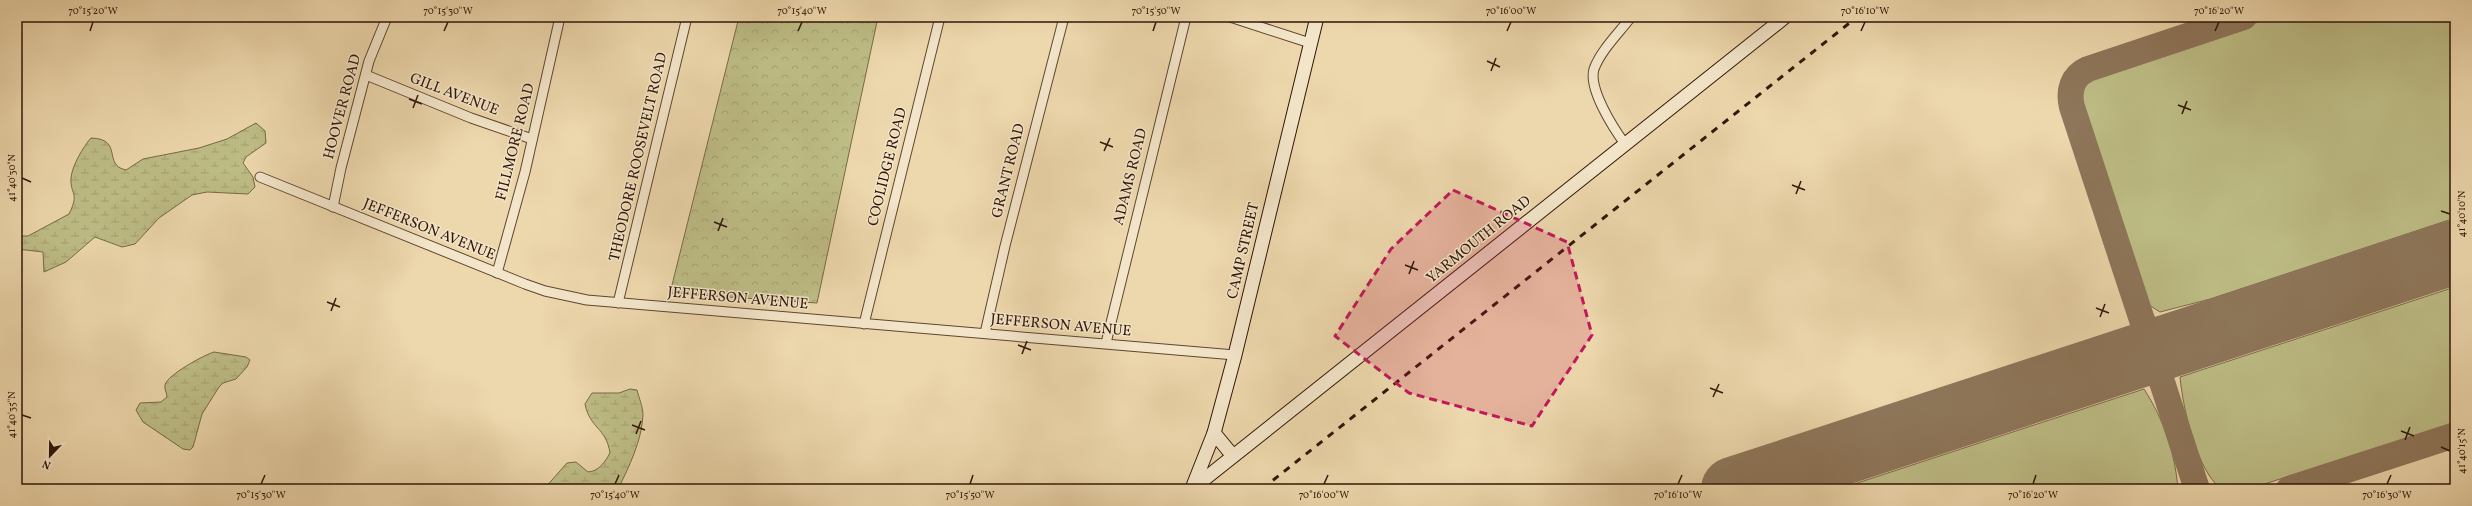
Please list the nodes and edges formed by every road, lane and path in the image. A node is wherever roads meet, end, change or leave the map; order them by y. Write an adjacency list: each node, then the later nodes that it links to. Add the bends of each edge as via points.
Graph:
1 (387, 17): 12 (street, HOOVER ROAD, via 373,49)
2 (560, 17): 13 (street, FILLMORE ROAD)
3 (687, 17): 18 (street, THEODORE ROOSEVELT ROAD)
4 (940, 17): 19 (street, COOLIDGE ROAD)
5 (1064, 17): 20 (street, GRANT ROAD)
6 (1186, 17): 21 (street, ADAMS ROAD)
7 (1230, 17): 11 (street)
8 (1317, 17): 11 (main road, CAMP STREET)
9 (1631, 17): 14 (street, via 1598,60 1593,80 1596,92)
10 (1785, 17): 14 (main road, YARMOUTH ROAD)
11 (1310, 43): 22 (main road, CAMP STREET)
12 (366, 75): 13 (street, GILL AVENUE, via 471,118); 16 (street, HOOVER ROAD)
13 (532, 139): 17 (street, FILLMORE ROAD)
14 (1625, 144): 24 (main road, YARMOUTH ROAD)
15 (260, 177): 16 (street, JEFFERSON AVENUE)
16 (333, 207): 17 (street, JEFFERSON AVENUE)
17 (497, 273): 18 (street, JEFFERSON AVENUE, via 545,291 586,300)
18 (618, 303): 19 (street, JEFFERSON AVENUE)
19 (864, 324): 20 (street, JEFFERSON AVENUE)
20 (985, 333): 21 (street, JEFFERSON AVENUE)
21 (1106, 343): 22 (street, JEFFERSON AVENUE)
22 (1235, 355): 23 (main road, CAMP STREET)
23 (1214, 433): 24 (main road); 25 (main road, CAMP STREET)
24 (1233, 456): 25 (main road, YARMOUTH ROAD)
25 (1192, 489)

